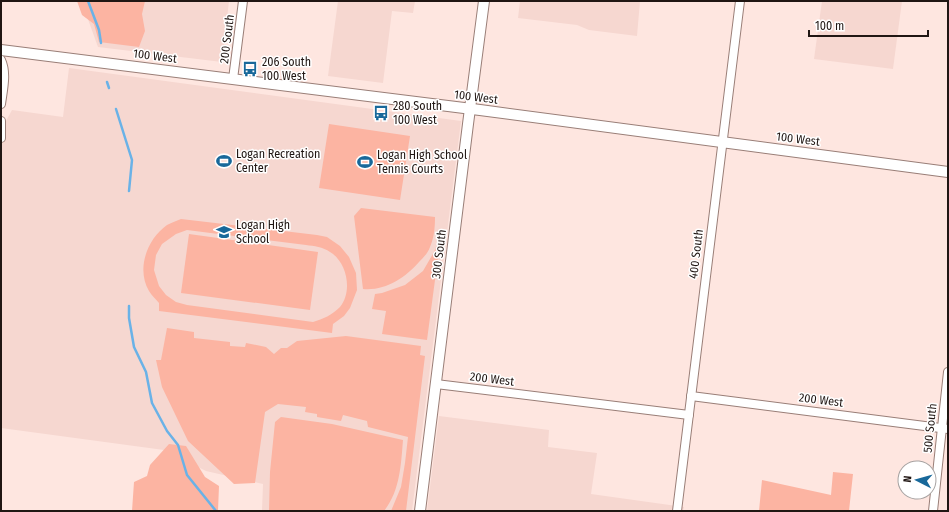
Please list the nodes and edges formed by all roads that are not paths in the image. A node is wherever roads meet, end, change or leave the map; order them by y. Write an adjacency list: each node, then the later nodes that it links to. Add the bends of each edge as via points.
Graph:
1 (243, 1): 6 (street, 200 South)
2 (484, 1): 8 (street, 300 South)
3 (740, 1): 11 (street, 400 South)
4 (1, 50): 6 (street, 100 West)
5 (1, 60): 7 (street, via 4,75)
6 (233, 79): 8 (street, 100 West)
7 (1, 104)
8 (470, 109): 11 (street, 100 West); 14 (street, 300 South)
9 (1, 121): 10 (street)
10 (1, 138)
11 (722, 142): 12 (street, 100 West); 15 (street, 400 South)
12 (948, 172)
13 (948, 372): 17 (street, 500 South)
14 (436, 384): 16 (street, 200 West); 18 (street, 300 South)
15 (691, 396): 16 (street, 400 South); 17 (street, 200 West)
16 (688, 415): 19 (street, 400 South)
17 (945, 428): 20 (street, 500 South)
18 (420, 511)
19 (677, 511)
20 (933, 511)

